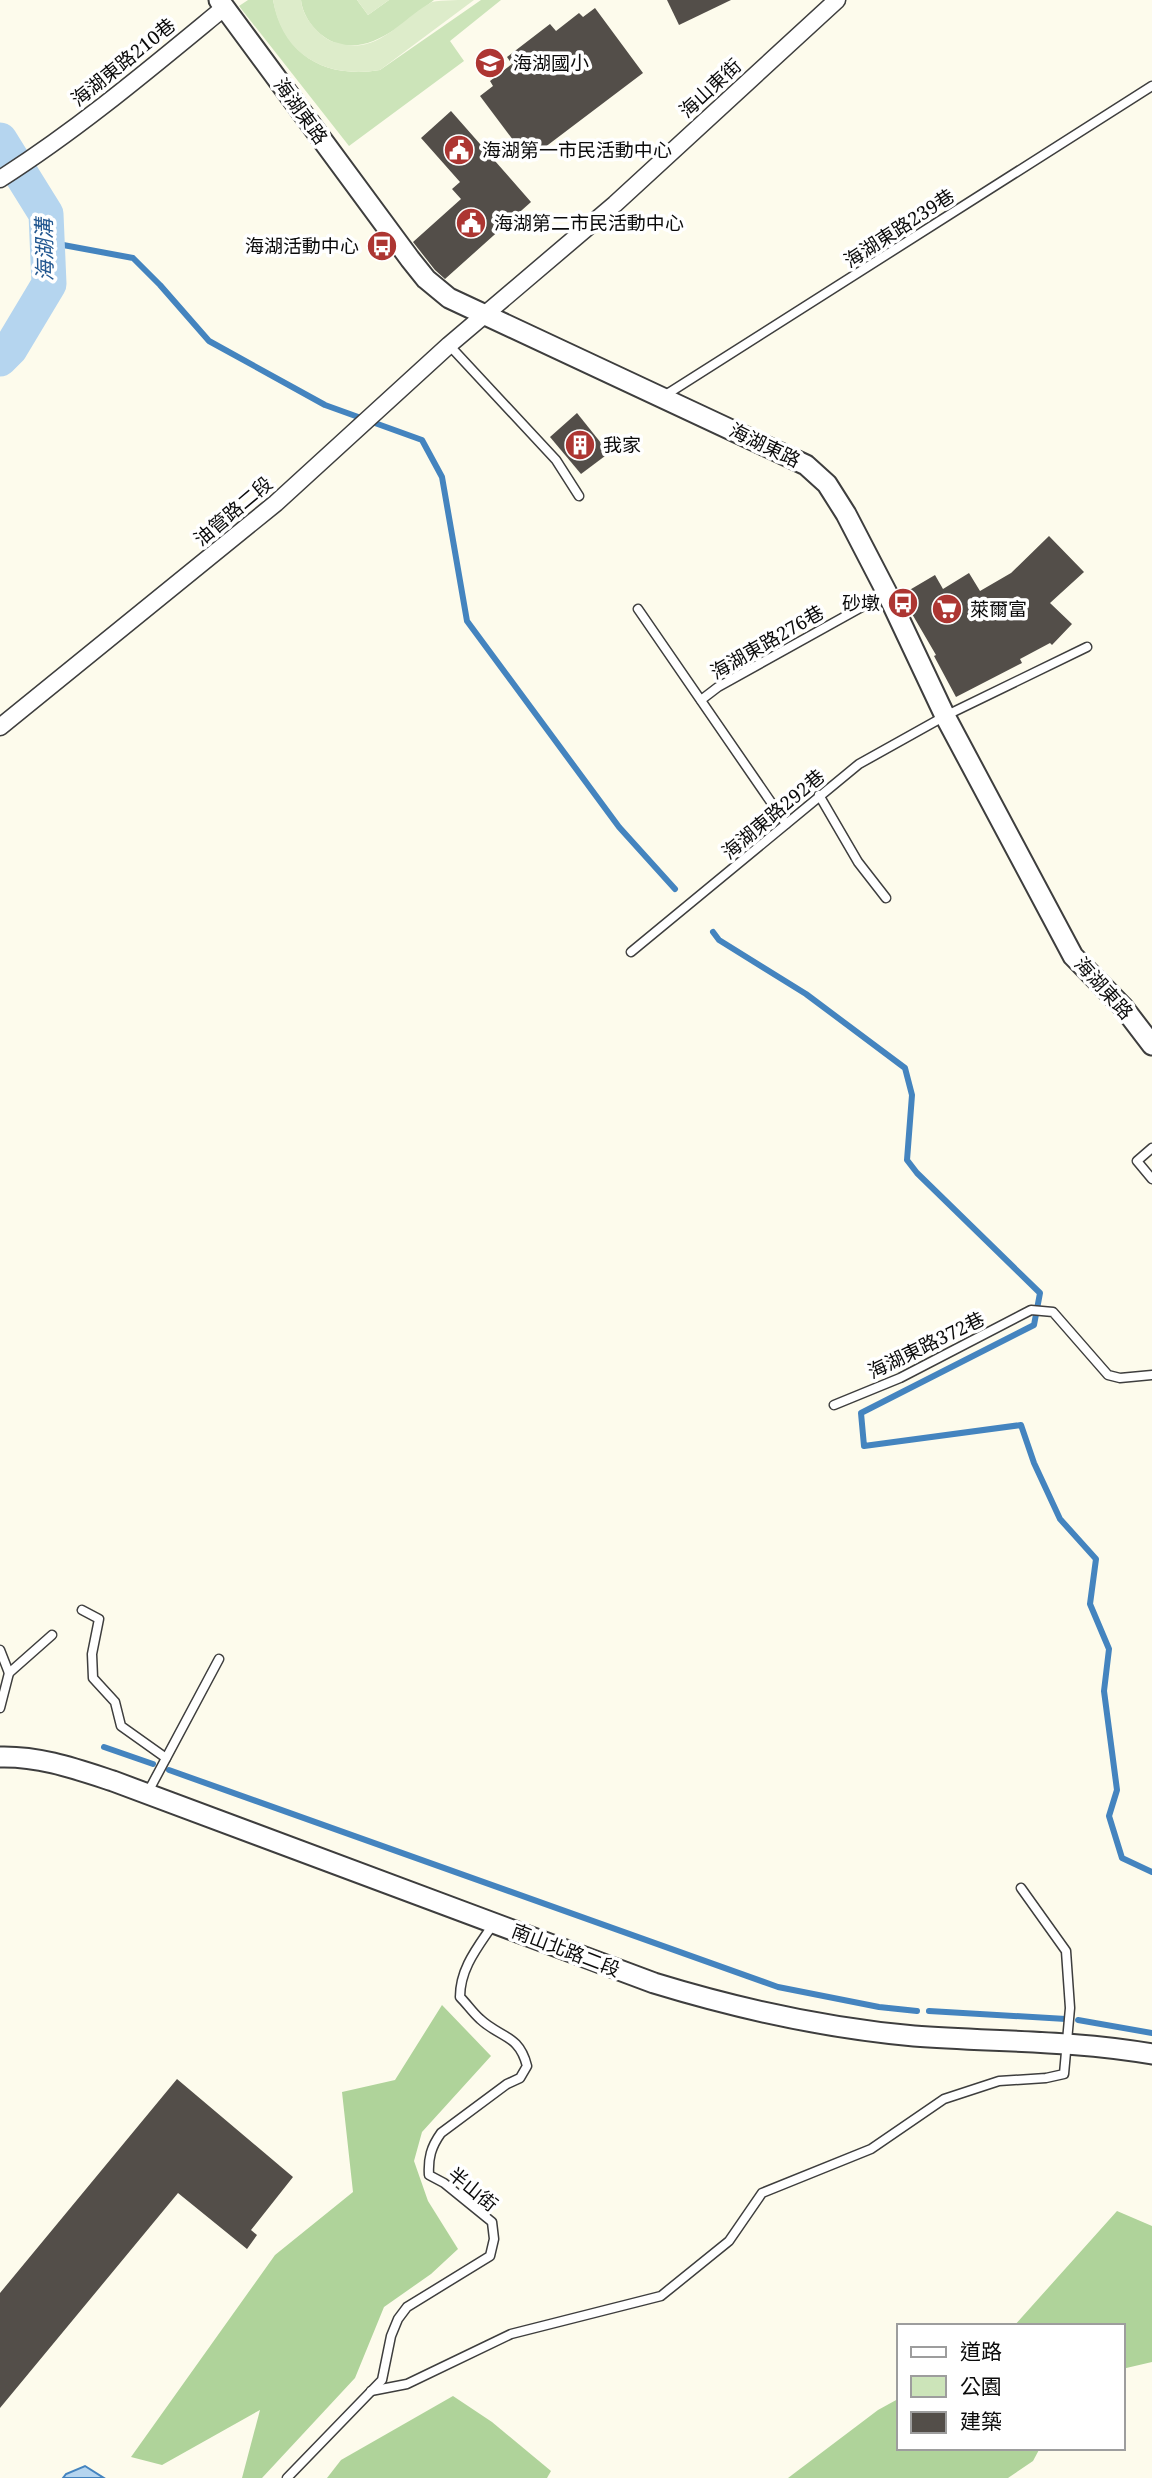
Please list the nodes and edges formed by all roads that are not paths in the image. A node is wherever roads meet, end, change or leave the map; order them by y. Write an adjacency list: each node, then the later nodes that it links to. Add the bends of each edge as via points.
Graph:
1 (837, 0): 5 (street, 海山東街, via 615,204)
2 (222, 3): 4 (street, 海湖東路210巷, via 47,149); 5 (street, 海湖東路, via 426,279 449,298)
3 (1152, 86): 7 (lane, 海湖東路239巷)
4 (0, 179)
5 (484, 316): 6 (street, 油管路二段); 7 (street, 海湖東路)
6 (449, 345): 8 (lane, via 556,460); 14 (street, 油管路二段, via 276,503)
7 (663, 397): 9 (street, 海湖東路, via 813,471 846,514)
8 (579, 496)
9 (887, 593): 12 (lane, 海湖東路276巷); 13 (street, 海湖東路)
10 (638, 609): 12 (lane, 海湖東路276巷)
11 (1087, 647): 13 (lane, 海湖東路292巷)
12 (701, 700): 16 (lane, 海湖東路276巷)
13 (945, 716): 15 (lane, 海湖東路292巷, via 859,764); 19 (street, 海湖東路, via 1073,957 1123,1007)
14 (0, 727)
15 (819, 794): 16 (lane, 海湖東路292巷); 17 (lane, via 858,862)
16 (786, 824): 18 (lane, 海湖東路292巷)
17 (886, 898)
18 (631, 952)
19 (1152, 1045)
20 (1152, 1148): 21 (lane, via 1137,1161)
21 (1152, 1180)
22 (1152, 1375): 23 (lane, 海湖東路372巷, via 1108,1375 1054,1312 1031,1310 900,1378)
23 (834, 1405)
24 (82, 1610): 31 (lane, via 99,1619 93,1678 115,1702 121,1726)
25 (52, 1635): 28 (lane)
26 (0, 1650): 28 (lane)
27 (219, 1659): 31 (lane)
28 (9, 1673): 29 (lane)
29 (0, 1708)
30 (0, 1757): 32 (street, 南山北路二段, via 24,1756 62,1765)
31 (166, 1758): 32 (lane)
32 (147, 1794): 34 (street, 南山北路二段)
33 (1021, 1888): 35 (lane, via 1066,1951)
34 (494, 1923): 35 (street, 南山北路二段, via 726,2005 915,2036); 37 (lane, 半山街, via 467,1964 460,1997 481,2021 517,2042 527,2066 520,2078 441,2133 428,2160 429,2175 492,2222 492,2247 489,2256 407,2307 391,2336 382,2379)
35 (1067, 2045): 36 (street, 南山北路二段); 37 (lane, via 1064,2074 999,2081 944,2099 871,2149 762,2193 729,2241 662,2296 511,2334 407,2384)
36 (1152, 2054)
37 (371, 2391): 38 (lane, 半山街)
38 (288, 2478)

